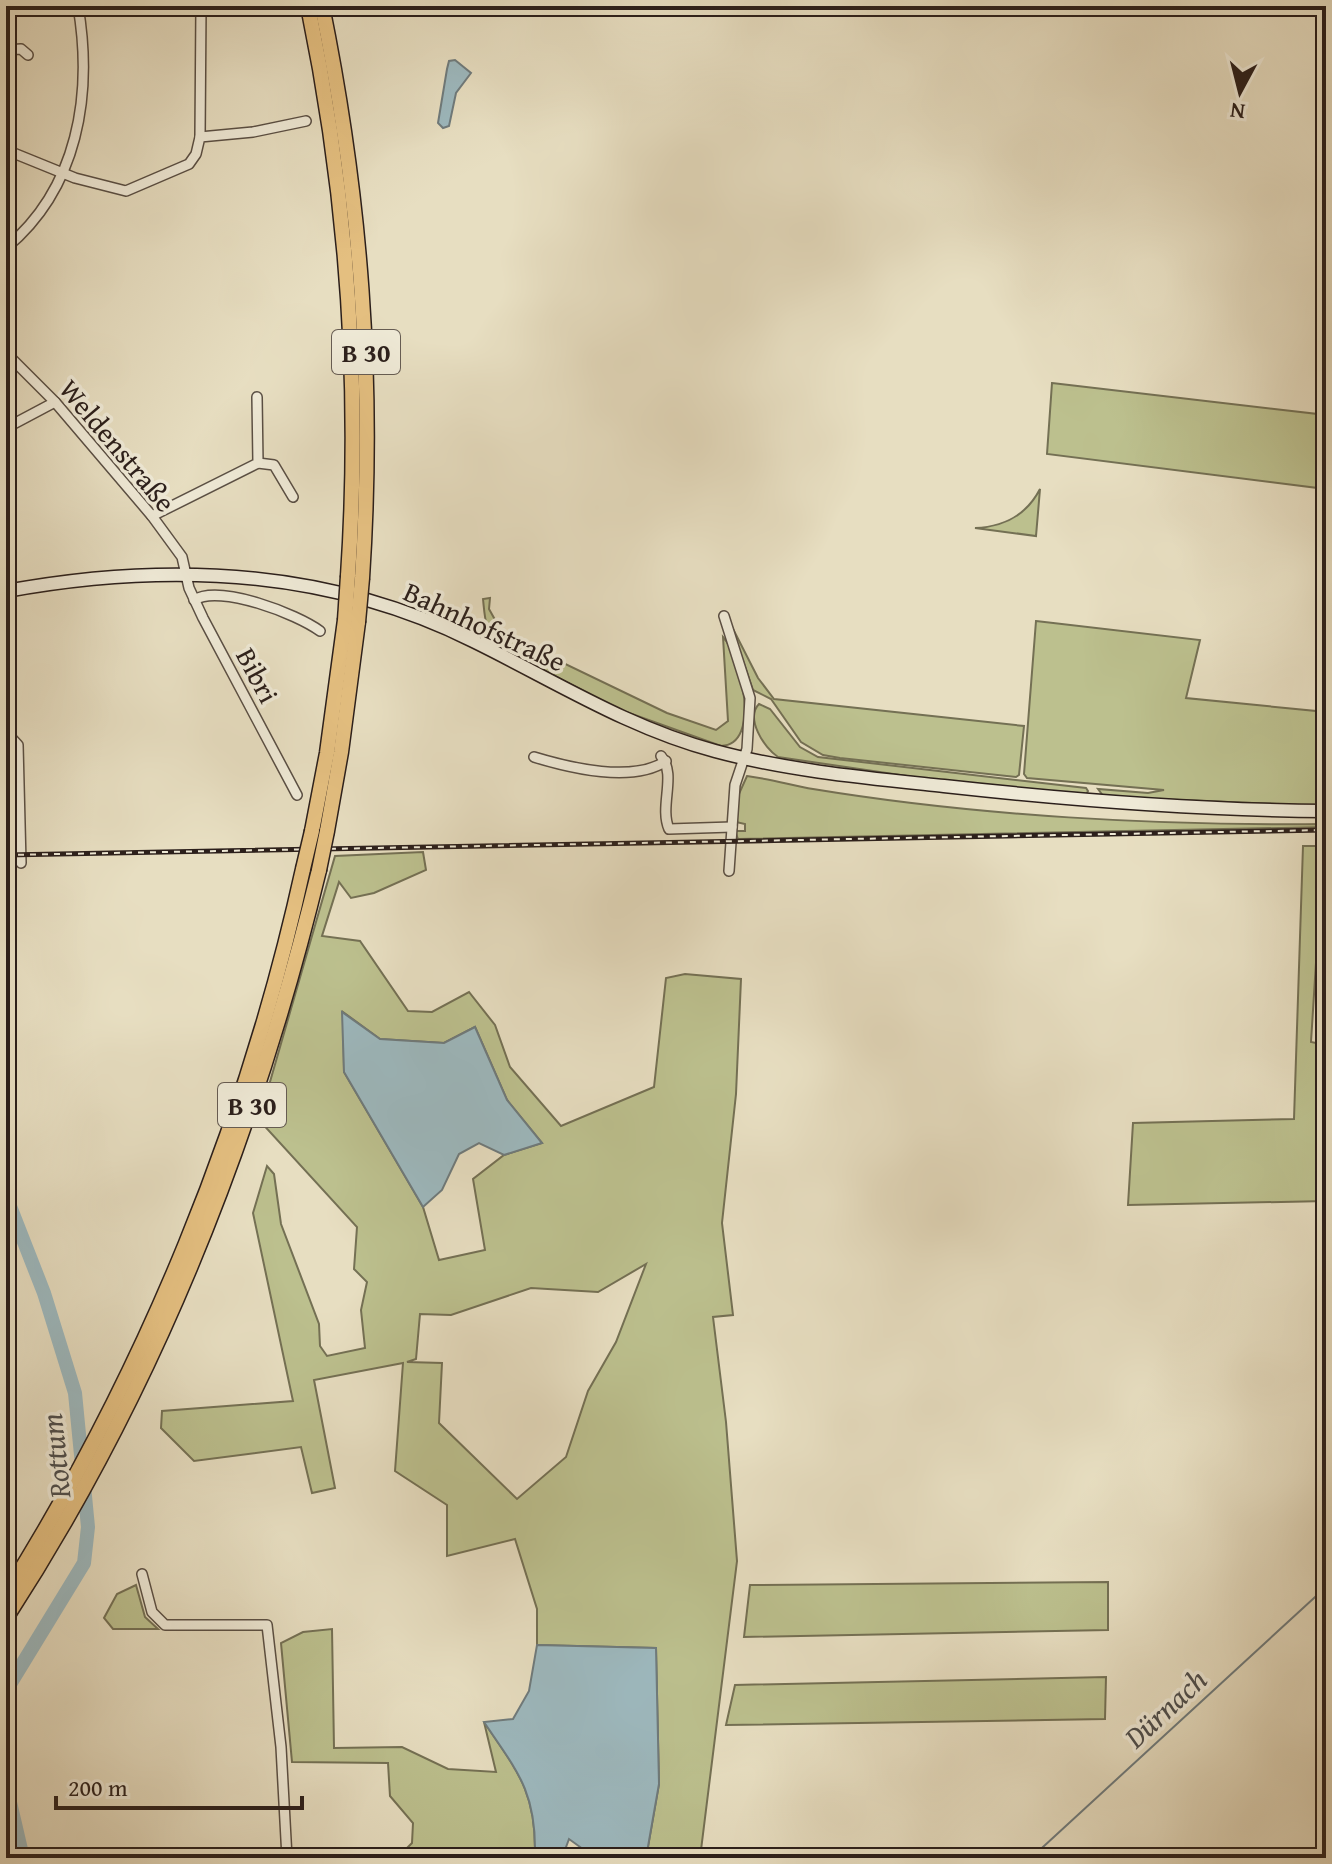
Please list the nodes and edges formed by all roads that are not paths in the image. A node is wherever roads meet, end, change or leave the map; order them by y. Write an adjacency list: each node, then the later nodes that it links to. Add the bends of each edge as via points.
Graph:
1 (78, 6): 11 (street, via 82,93)
2 (201, 6): 9 (street)
3 (308, 6): 7 (highway, B 30)
4 (322, 6): 7 (highway, B 30)
5 (6, 50): 6 (street, via 21,49)
6 (28, 55)
7 (333, 98): 31 (highway, B 30, bridge, via 356,202 366,320 368,443 341,752)
8 (306, 121): 9 (street)
9 (200, 137): 11 (street, via 189,164 137,189 116,190)
10 (6, 150): 11 (street)
11 (65, 174): 12 (street, via 40,213)
12 (6, 248)
13 (6, 353): 15 (street, Weldenstraße)
14 (257, 397): 17 (street)
15 (55, 402): 16 (street); 19 (street, Weldenstraße)
16 (6, 428)
17 (258, 463): 18 (street, via 278,468); 19 (street)
18 (293, 497)
19 (152, 516): 20 (street, Weldenstraße, via 182,557)
20 (186, 573): 21 (main road, Bahnhofstraße, via 103,576); 22 (street, Bibri); 27 (main road, Bahnhofstraße, via 288,582 408,613 622,718)
21 (6, 591)
22 (194, 600): 24 (street, via 213,595 242,600 303,619); 28 (street, Bibri)
23 (724, 616): 27 (street, via 750,698)
24 (320, 631)
25 (6, 732): 32 (street, via 18,745)
26 (534, 757): 30 (street, via 623,771 654,769 664,759 663,815 669,829)
27 (743, 758): 29 (main road, Bahnhofstraße, via 1032,795); 30 (street)
28 (297, 795)
29 (1326, 811)
30 (732, 827): 33 (street)
31 (319, 831): 34 (highway, B 30, bridge, via 303,869 287,941 233,1116); 34 (highway, B 30, bridge, via 319,870 282,1013 223,1188)
32 (21, 863)
33 (729, 871)
34 (154, 1331): 35 (highway, B 30)
35 (145, 1352): 37 (highway, B 30); 38 (highway, B 30, via 98,1465)
36 (142, 1574): 39 (street, via 152,1612 165,1625 267,1625)
37 (6, 1594)
38 (6, 1618)
39 (287, 1858)

